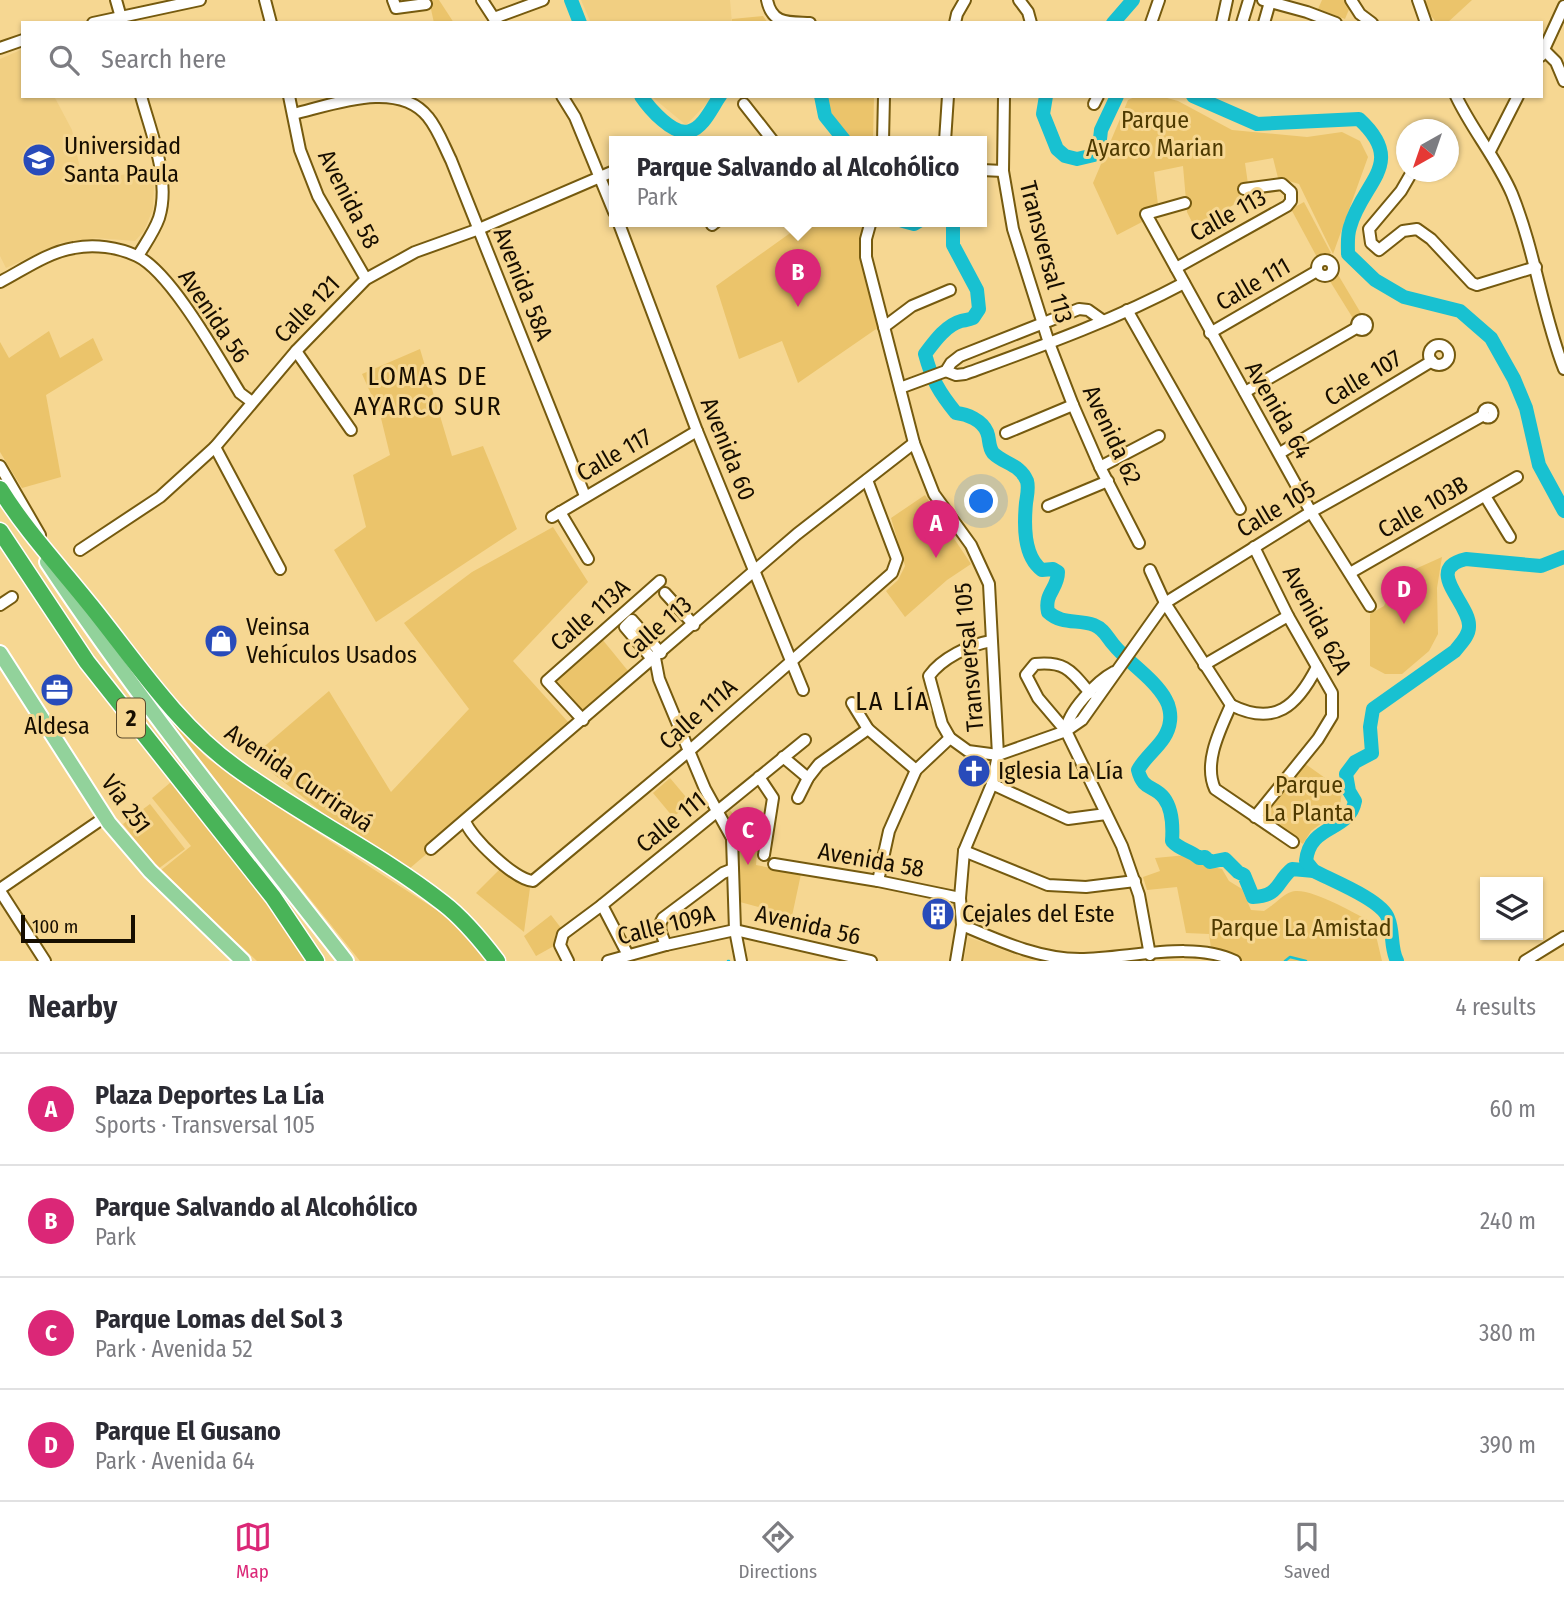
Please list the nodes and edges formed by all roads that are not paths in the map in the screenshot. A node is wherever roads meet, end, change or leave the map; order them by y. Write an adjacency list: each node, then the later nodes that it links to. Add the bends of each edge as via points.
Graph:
1 (116, 0): 19 (street)
2 (201, 0): 19 (street)
3 (265, 0): 20 (street)
4 (482, 0): 21 (street)
5 (543, 0): 21 (street)
6 (767, 0): 22 (street, via 769,11)
7 (965, 0): 23 (street)
8 (1019, 0): 24 (street)
9 (1159, 0): 25 (street)
10 (1227, 0): 26 (street)
11 (1249, 0): 27 (street)
12 (1351, 0): 30 (street)
13 (1418, 0): 31 (street)
14 (1266, 1): 18 (street); 28 (street)
15 (394, 4): 16 (street)
16 (426, 4)
17 (1564, 6): 34 (street)
18 (1306, 17): 29 (street)
19 (122, 20)
20 (270, 21)
21 (495, 21)
22 (785, 21)
23 (955, 21)
24 (1030, 21)
25 (1152, 21)
26 (1222, 21)
27 (1243, 21)
28 (1264, 21)
29 (1326, 21)
30 (1369, 21)
31 (1425, 21)
32 (21, 41): 33 (street)
33 (0, 48)
34 (1543, 53): 35 (street, via 1556,62)
35 (1564, 80)
36 (142, 98): 63 (street, via 163,198 158,220)
37 (289, 98): 47 (street, Avenida 58)
38 (370, 98): 47 (street, Avenida 58A)
39 (394, 98): 62 (street, Avenida 58A, via 427,115 436,128)
40 (563, 98): 55 (street)
41 (884, 98): 49 (street)
42 (948, 98): 50 (street)
43 (1004, 98): 53 (street, Transversal 113)
44 (1457, 98): 51 (street)
45 (1517, 98): 51 (street)
46 (744, 104): 48 (street)
47 (293, 114): 67 (street, Avenida 58, via 300,150 318,197)
48 (769, 136)
49 (883, 136)
50 (945, 136)
51 (1490, 151): 64 (street, via 1511,193)
52 (987, 170): 53 (street)
53 (1003, 171): 73 (street, Transversal 113, via 1013,229)
54 (609, 173): 55 (street, Calle 121)
55 (601, 176): 58 (street); 62 (street, Calle 121)
56 (1406, 182): 64 (street, via 1369,229 1371,243 1378,250 1403,231 1417,229 1472,284)
57 (1244, 189): 65 (street, Calle 113, via 1282,184 1291,192 1291,201)
58 (609, 198)
59 (1185, 203): 65 (street, Avenida 64, via 1146,214)
60 (620, 227): 88 (street, Avenida 60)
61 (869, 227): 74 (street, Transversal 105, via 866,257)
62 (479, 229): 67 (street, Calle 121, via 415,251); 100 (street, Avenida 58A)
63 (138, 256): 68 (street, via 96,246 72,248); 84 (street, Avenida 56, via 170,286 240,393)
64 (1536, 267): 80 (street)
65 (1176, 268): 69 (street, Avenida 64)
66 (1317, 271): 76 (street, Calle 111)
67 (366, 279): 78 (street, Calle 121)
68 (0, 282)
69 (1184, 283): 71 (street); 76 (street, Avenida 64)
70 (950, 289): 74 (street, via 912,306)
71 (1126, 310): 72 (street); 103 (street)
72 (1102, 320): 73 (street, via 1088,310 1079,310); 77 (street)
73 (1043, 324): 77 (street, Transversal 113); 81 (street, via 960,356)
74 (884, 327): 82 (street, Transversal 105)
75 (1358, 327): 83 (street)
76 (1210, 333): 83 (street, Avenida 64)
77 (1049, 343): 81 (street, via 965,374); 85 (street, Avenida 62)
78 (296, 351): 84 (street, Calle 121); 87 (street)
79 (1432, 361): 93 (street, Calle 107)
80 (1564, 369)
81 (943, 373): 82 (street)
82 (900, 388): 91 (street, Transversal 105)
83 (1245, 392): 93 (street, Avenida 64)
84 (252, 401): 92 (street, Calle 121)
85 (1073, 405): 89 (street); 95 (street, Avenida 62)
86 (1484, 415): 104 (street, Calle 105)
87 (351, 430)
88 (697, 431): 100 (street, Calle 117); 115 (street, Avenida 60)
89 (1006, 433)
90 (1158, 436): 95 (street)
91 (914, 443): 97 (street, Calle 113); 125 (street, Transversal 105, via 934,494 971,544 986,575)
92 (215, 447): 110 (street, Calle 121, via 160,497); 113 (street)
93 (1280, 453): 104 (street, Avenida 64)
94 (0, 466): 112 (street)
95 (1100, 467): 98 (street, Avenida 62)
96 (1517, 477): 101 (street, Calle 103B)
97 (866, 480): 115 (street, Calle 113); 128 (street, Calle 111A, via 897,559 892,573)
98 (1108, 481): 102 (street); 108 (street, Avenida 62)
99 (0, 489): 105 (highway, Avenida Curriravá)
100 (585, 496): 111 (street, Calle 117, via 556,514)
101 (1485, 496): 107 (street); 116 (street, Calle 103B)
102 (1048, 506)
103 (1240, 509)
104 (1311, 512): 109 (street, Calle 105); 116 (street, Avenida 64)
105 (15, 514): 112 (highway, Avenida Curriravá); 177 (main road, via 86,622)
106 (0, 531): 163 (highway, 2, via 87,662)
107 (1510, 537)
108 (1139, 543)
109 (1254, 547): 120 (street, Calle 105); 123 (street, Avenida 62A)
110 (80, 550)
111 (588, 559)
112 (55, 561): 178 (highway, Avenida Curriravá, via 191,729 283,801 444,904 476,933)
113 (280, 569)
114 (1150, 570): 120 (street)
115 (756, 572): 124 (street, Calle 113); 128 (street, Avenida 60)
116 (1350, 573): 122 (street, Avenida 64)
117 (660, 581): 136 (street, Calle 113A, via 547,681)
118 (665, 593): 124 (street)
119 (12, 597): 121 (street)
120 (1165, 603): 129 (street, Calle 105); 130 (street)
121 (0, 605)
122 (1370, 606)
123 (1288, 616): 130 (street); 131 (street, Avenida 62A)
124 (694, 625): 127 (street, Calle 113)
125 (991, 641): 139 (street, via 956,654 929,676 934,702); 142 (street, Transversal 105)
126 (0, 653): 151 (main road, Vía 251)
127 (656, 657): 136 (street, Calle 113); 141 (street, via 659,679)
128 (792, 660): 132 (street, Avenida 60); 141 (street, Calle 111A)
129 (1123, 663): 133 (street, Calle 105); 138 (street, Calle 105, via 1086,716)
130 (1204, 665): 135 (street)
131 (1317, 667): 135 (street, via 1295,702 1278,712 1262,715); 152 (street, Avenida 62A, via 1332,693 1332,716)
132 (803, 690)
133 (1090, 693): 138 (street, Calle 105, via 1067,721); 138 (street, via 1068,667 1054,662 1035,664 1026,675 1038,698)
134 (852, 703): 137 (street)
135 (1231, 705): 152 (street, via 1209,776 1215,789)
136 (583, 720): 153 (street, Calle 113)
137 (869, 729): 144 (street); 146 (street, via 819,764)
138 (1066, 731): 142 (street, Calle 105); 150 (street)
139 (950, 738): 142 (street, via 968,751); 144 (street)
140 (805, 740): 143 (street, Calle 111)
141 (689, 751): 149 (street); 153 (street, Calle 111A, via 533,881 476,840)
142 (998, 755): 147 (street, Transversal 105)
143 (783, 757): 145 (street, Calle 111); 146 (street)
144 (915, 770): 160 (street, via 888,831)
145 (759, 776): 149 (street, Calle 111); 157 (street, via 773,798)
146 (808, 778): 148 (street)
147 (992, 785): 150 (street, via 1068,819); 156 (street, Transversal 105)
148 (798, 798)
149 (718, 812): 159 (street, via 732,838); 165 (street, Calle 111)
150 (1107, 814): 161 (street)
151 (105, 817): 162 (street); 174 (main road, Vía 251, via 150,871)
152 (1255, 817): 154 (street)
153 (465, 821): 155 (street, Calle 113)
154 (1293, 842)
155 (431, 849)
156 (964, 851): 161 (street, via 1048,884 1086,887); 164 (street, Transversal 105)
157 (764, 855)
158 (774, 864): 160 (street, Avenida 58)
159 (733, 869): 167 (street); 169 (street, via 663,918 660,929)
160 (878, 881): 164 (street, Avenida 58)
161 (1135, 881): 171 (street)
162 (0, 890): 173 (street)
163 (273, 897): 175 (highway, 2); 176 (main road)
164 (960, 898): 166 (street)
165 (602, 905): 170 (street); 179 (street, Calle 111, via 563,934 560,944)
166 (962, 925): 171 (street, via 1056,958); 182 (street)
167 (735, 930): 169 (street, Calle 109A); 172 (street); 181 (street, Avenida 56)
168 (1564, 937): 184 (street)
169 (666, 944): 170 (street, Calle 109A)
170 (628, 955): 180 (street, Calle 109A)
171 (1150, 955): 183 (street, via 1203,952)
172 (740, 957)
173 (45, 961)
174 (243, 961)
175 (316, 961)
176 (326, 961)
177 (346, 961)
178 (497, 961)
179 (568, 961)
180 (608, 961)
181 (871, 961)
182 (956, 961)
183 (1235, 961)
184 (1525, 961)

